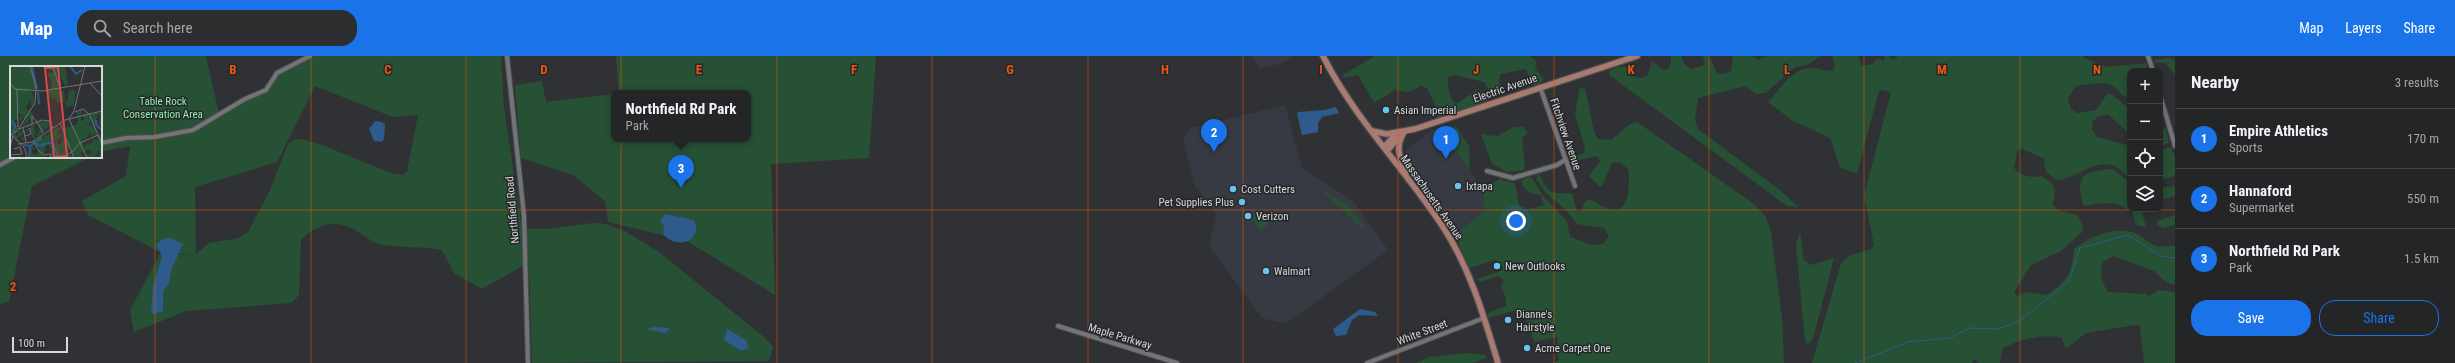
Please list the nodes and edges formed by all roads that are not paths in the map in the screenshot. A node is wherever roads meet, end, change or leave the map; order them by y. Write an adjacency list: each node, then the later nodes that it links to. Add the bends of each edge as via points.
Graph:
1 (310, 56): 12 (street, via 277,73 266,90 245,99 193,130)
2 (506, 56): 23 (street, Northfield Road, via 524,216)
3 (1323, 56): 9 (main road, Massachusetts Avenue, via 1341,90)
4 (1636, 56): 7 (main road, Electric Avenue)
5 (2148, 56): 6 (street)
6 (2152, 68)
7 (1540, 87): 10 (main road, Electric Avenue); 16 (street, Fitchview Avenue)
8 (2163, 104): 13 (street)
9 (1372, 130): 11 (main road, Electric Avenue); 14 (main road, Massachusetts Avenue)
10 (1404, 132): 11 (main road, Electric Avenue); 14 (main road); 19 (main road, via 1398,141 1398,150)
11 (1397, 133): 14 (main road)
12 (102, 143)
13 (2175, 146)
14 (1385, 149): 19 (main road, Massachusetts Avenue)
15 (13, 158): 17 (street)
16 (1565, 160): 18 (street, via 1513,178); 20 (street, Fitchview Avenue)
17 (0, 165)
18 (1487, 171)
19 (1411, 183): 21 (main road, Massachusetts Avenue, via 1444,228 1464,264)
20 (1575, 186)
21 (1484, 318): 25 (street, White Street); 26 (main road, Massachusetts Avenue)
22 (1058, 326): 24 (street, Maple Parkway)
23 (528, 363)
24 (1177, 363)
25 (1367, 363)
26 (1498, 363)

